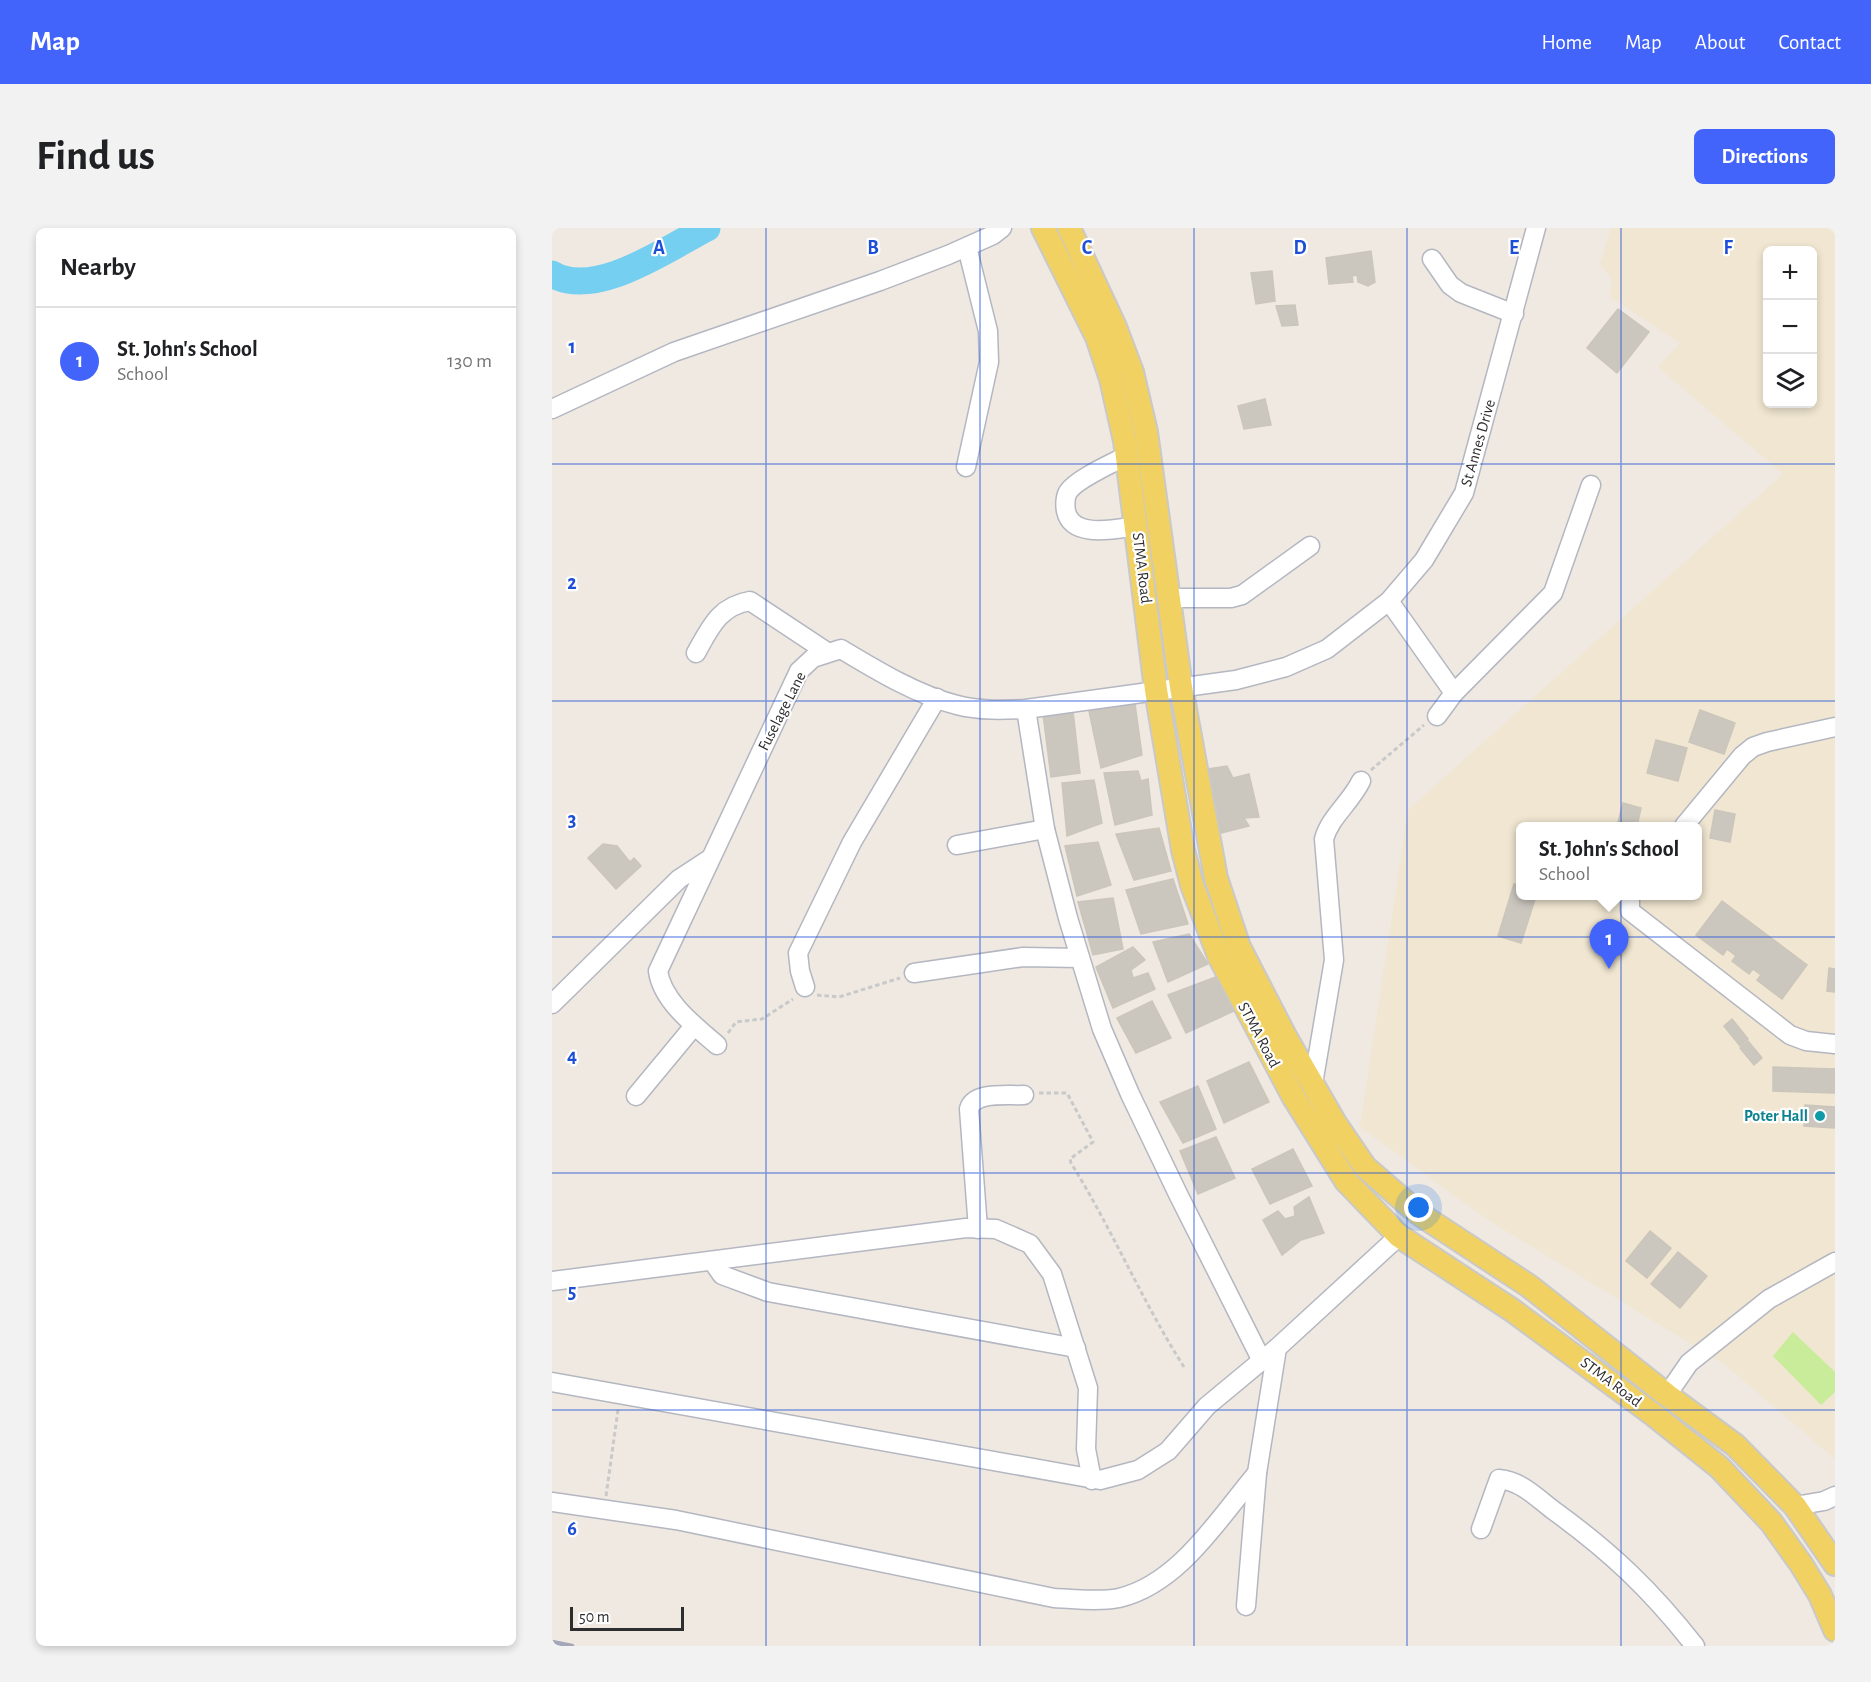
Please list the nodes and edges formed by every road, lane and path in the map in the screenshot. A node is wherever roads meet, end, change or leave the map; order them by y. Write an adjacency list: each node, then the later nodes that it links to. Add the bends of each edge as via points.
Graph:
1 (1002, 228): 5 (street)
2 (1043, 228): 9 (main road, STMA Road, via 1097,337)
3 (1069, 228): 14 (main road, STMA Road, via 1132,372 1150,451)
4 (1536, 228): 7 (street, St Annes Drive)
5 (967, 247): 8 (street, via 674,352); 10 (street, via 988,331 988,362)
6 (1432, 259): 7 (street, via 1450,285 1461,293)
7 (1514, 314): 15 (street, St Annes Drive, via 1464,493 1424,560)
8 (552, 409)
9 (1128, 455): 12 (main road, STMA Road); 12 (street, via 1068,492 1065,506 1068,520 1077,528 1108,530)
10 (966, 468)
11 (1591, 485): 20 (street, via 1553,593)
12 (1136, 526): 19 (main road, STMA Road)
13 (1310, 546): 14 (street, via 1242,595)
14 (1171, 598): 18 (main road, STMA Road)
15 (1389, 601): 18 (street, St Annes Drive, via 1327,649 1286,667 1236,680); 20 (street)
16 (827, 652): 17 (street, via 750,601 730,606 712,625); 21 (street, via 841,649 877,671); 29 (street, Fuselage Lane, via 799,671)
17 (696, 653)
18 (1180, 687): 19 (street, St Annes Drive); 38 (main road, STMA Road, via 1223,905 1239,947)
19 (1156, 690): 22 (street); 42 (main road, STMA Road, via 1183,850 1219,956 1315,1134 1346,1181)
20 (1454, 693): 23 (street)
21 (937, 698): 22 (street, via 991,711); 33 (street, via 852,842 798,953)
22 (1026, 709): 27 (street)
23 (1437, 716): 25 (path)
24 (1835, 727): 26 (street, via 1753,747)
25 (1361, 781): 38 (street, via 1327,828 1324,839 1334,960)
26 (1687, 822)
27 (1045, 829): 28 (street); 31 (street)
28 (957, 845)
29 (709, 859): 34 (street, via 679,879); 35 (street, Fuselage Lane, via 658,971 660,985)
30 (1630, 900): 36 (street, via 1630,911 1635,916 1790,1035)
31 (1080, 958): 32 (street, via 1023,957); 48 (street, via 1102,1029 1130,1094)
32 (914, 974): 33 (path, via 839,997 819,996)
33 (805, 987): 37 (path, via 790,1002 762,1019 736,1022)
34 (552, 1004)
35 (694, 1026): 37 (street, Fuselage Lane); 40 (street)
36 (1835, 1044)
37 (717, 1045)
38 (1313, 1084): 52 (main road, STMA Road, via 1365,1167 1418,1213 1529,1286)
39 (1024, 1095): 41 (street, via 978,1098 971,1103); 49 (path, via 1066,1093 1092,1140 1070,1159 1071,1163)
40 (636, 1096)
41 (978, 1229): 43 (street); 46 (street, via 996,1229 1030,1244 1052,1274)
42 (1399, 1236): 47 (street); 62 (main road, STMA Road, via 1512,1310 1719,1467 1771,1522 1801,1564)
43 (713, 1262): 45 (street); 46 (street, via 722,1275 768,1292)
44 (1835, 1262): 52 (street, via 1769,1299 1689,1364)
45 (552, 1281)
46 (1076, 1348): 54 (street, via 1088,1388 1086,1449)
47 (1276, 1348): 48 (street); 53 (street)
48 (1262, 1359): 54 (street, via 1207,1406 1168,1451 1138,1470)
49 (1184, 1367)
50 (552, 1382): 51 (street)
51 (620, 1394): 54 (street); 58 (path)
52 (1667, 1395): 57 (main road, STMA Road, via 1735,1445)
53 (1257, 1473): 58 (street, via 1167,1574 1142,1590 1117,1598 1087,1600 1054,1598 676,1520); 61 (street)
54 (1092, 1480)
55 (1835, 1496): 57 (street)
56 (552, 1502): 58 (street)
57 (1795, 1506): 60 (main road, STMA Road)
58 (604, 1509)
59 (1481, 1529): 63 (street, via 1499,1479 1513,1480 1579,1528 1635,1576)
60 (1835, 1564)
61 (1246, 1606)
62 (1835, 1630)
63 (1695, 1646)

